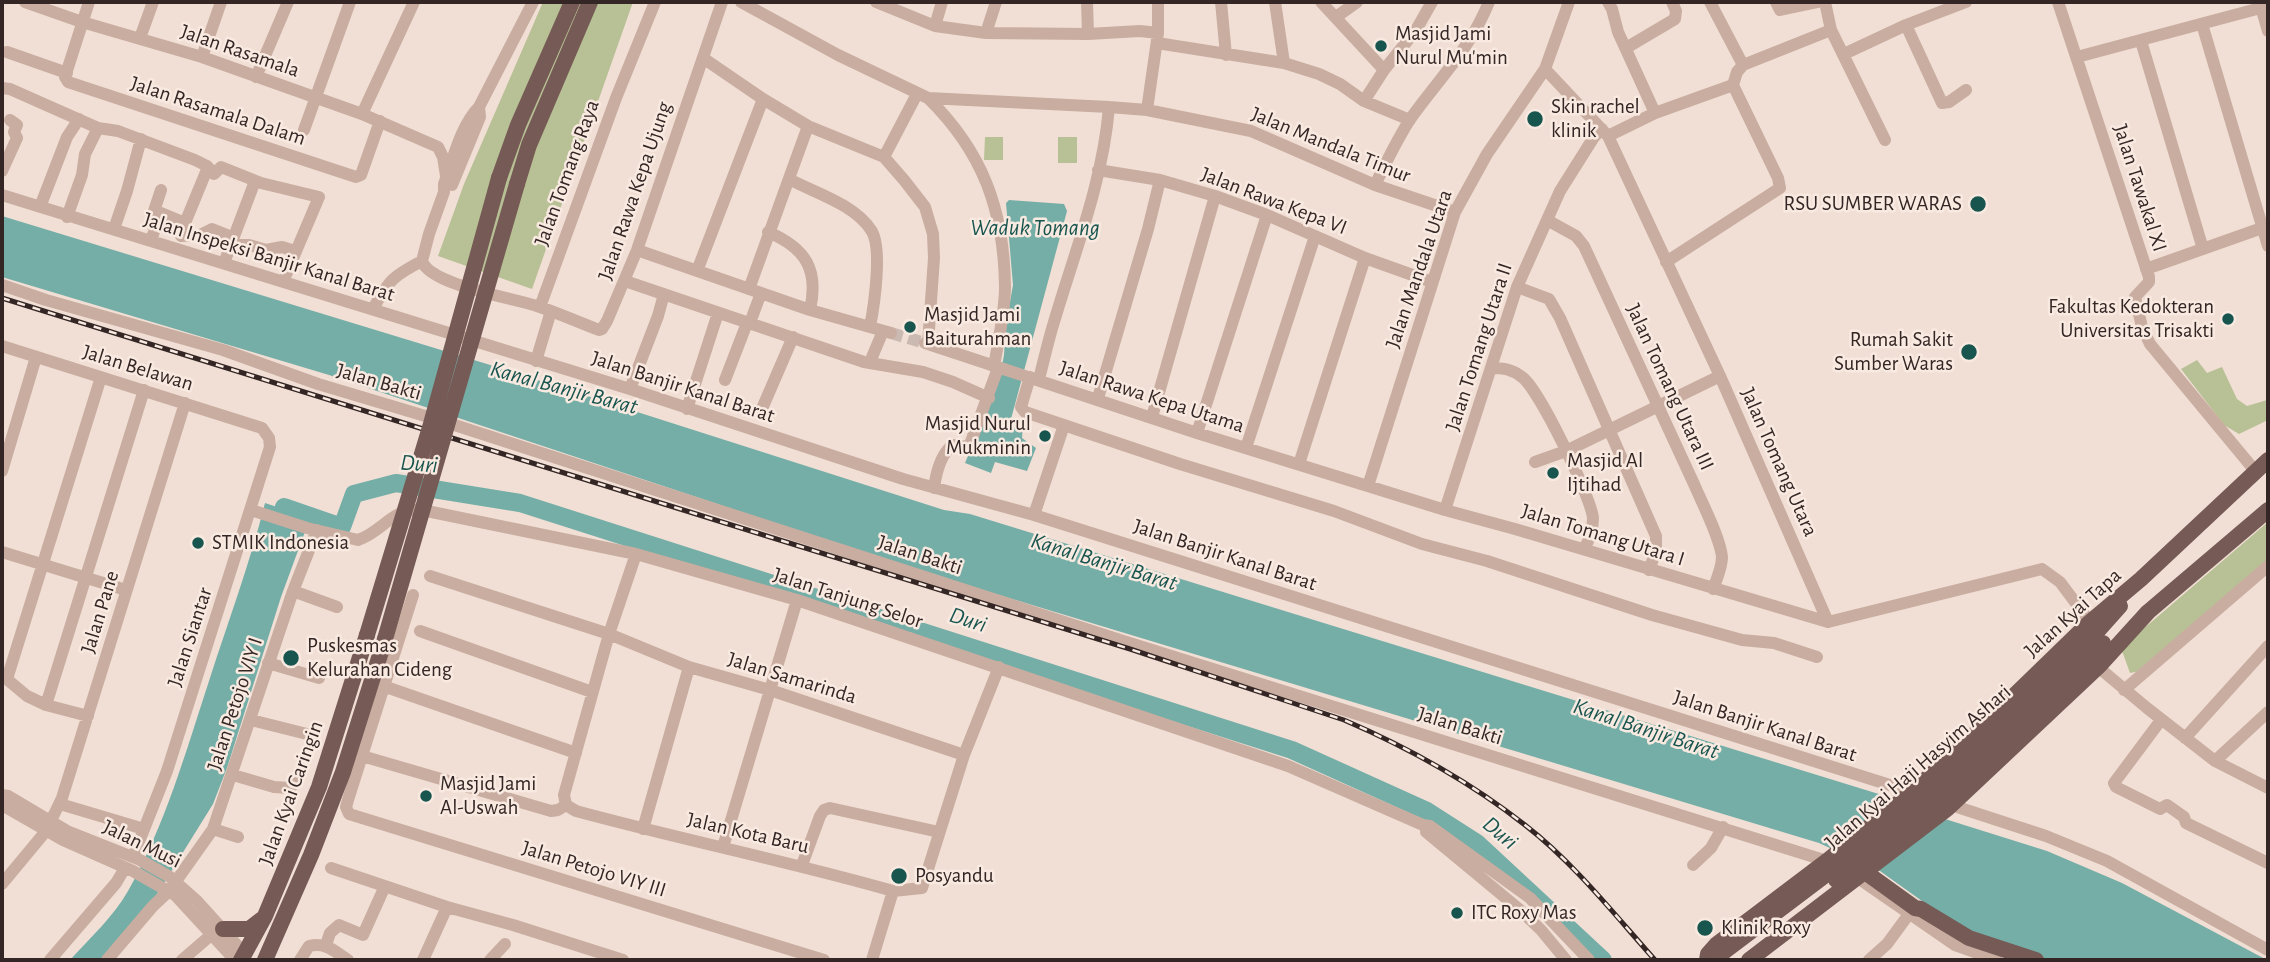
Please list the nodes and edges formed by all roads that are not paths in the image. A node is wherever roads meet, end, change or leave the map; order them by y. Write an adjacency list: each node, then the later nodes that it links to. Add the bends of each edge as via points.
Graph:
1 (25, 2): 36 (street, Jalan Rasamala)
2 (89, 2): 36 (street)
3 (153, 2): 44 (street)
4 (221, 2): 51 (street)
5 (288, 2): 59 (street)
6 (350, 2): 64 (street)
7 (414, 2): 71 (street)
8 (533, 2): 67 (street)
9 (572, 2): 245 (main road, Jalan Kyai Caringin, bridge, via 499,178 431,424 319,787)
10 (590, 2): 190 (main road, Jalan Tomang Raya, bridge, via 529,145)
11 (655, 2): 126 (street, Jalan Tomang Raya)
12 (722, 2): 53 (street, Jalan Rawa Kepa Ujung)
13 (741, 2): 63 (street)
14 (942, 2): 39 (street)
15 (996, 2): 42 (street)
16 (1087, 2): 43 (street)
17 (1158, 2): 45 (street)
18 (1222, 2): 50 (street)
19 (1275, 2): 54 (street)
20 (1321, 2): 35 (street)
21 (1357, 2): 35 (street)
22 (1432, 2): 57 (street)
23 (1489, 2): 74 (street, via 1455,64)
24 (1569, 2): 56 (street, Jalan Mandala Utara)
25 (1608, 2): 47 (street)
26 (1672, 2): 47 (street, via 1675,19)
27 (1710, 2): 55 (street)
28 (1776, 2): 29 (street, via 1780,10)
29 (1818, 2)
30 (1825, 2): 40 (street)
31 (1966, 2): 38 (street)
32 (2058, 2): 52 (street, Jalan Tawakal XI)
33 (883, 3): 39 (street)
34 (2265, 6): 37 (street); 41 (street)
35 (1336, 17): 57 (street)
36 (82, 22): 44 (street, Jalan Rasamala); 58 (street)
37 (2202, 24): 46 (street); 102 (street)
38 (1906, 25): 49 (street); 62 (street, via 1942,103)
39 (935, 26): 42 (street)
40 (1831, 30): 49 (street); 55 (street)
41 (2268, 31)
42 (986, 33): 43 (street)
43 (1088, 34): 45 (street, via 1139,31)
44 (140, 38): 51 (street, Jalan Rasamala)
45 (1157, 38): 50 (street); 69 (street)
46 (2141, 41): 52 (street); 109 (street)
47 (1626, 48): 70 (street)
48 (7, 51): 58 (street)
49 (1844, 54): 81 (street)
50 (1226, 55): 54 (street)
51 (202, 57): 59 (street, Jalan Rasamala)
52 (2077, 57): 117 (street, Jalan Tawakal XI)
53 (703, 58): 65 (street); 111 (street, Jalan Rawa Kepa Ujung)
54 (1284, 63): 66 (street, via 1319,74)
55 (1743, 65): 60 (street)
56 (1545, 69): 79 (street, Jalan Tomang Utara); 96 (street, Jalan Mandala Utara, via 1487,154)
57 (1384, 70): 66 (street)
58 (66, 74): 75 (street, Jalan Rasamala Dalam, via 68,82 356,177 361,175)
59 (256, 77): 64 (street, Jalan Rasamala)
60 (1733, 85): 70 (street); 115 (street, via 1781,185 1779,191)
61 (2, 88): 72 (street)
62 (1966, 90)
63 (922, 96): 68 (street, Jalan Mandala Timur); 83 (street); 137 (street, via 950,120 972,151 990,192 1001,236 1005,289)
64 (315, 97): 71 (street, Jalan Rasamala); 78 (street)
65 (763, 99): 76 (street); 118 (street)
66 (1364, 101): 74 (street)
67 (479, 107): 82 (street); 82 (street, via 480,117)
68 (1109, 107): 69 (street, Jalan Mandala Timur); 85 (street)
69 (1147, 110): 90 (street, Jalan Mandala Timur, via 1251,131)
70 (1655, 113): 79 (street)
71 (362, 114): 75 (street, Jalan Rasamala)
72 (79, 119): 77 (street); 95 (street, via 67,137)
73 (10, 120): 86 (street, via 17,125 17,138)
74 (1410, 120): 90 (street)
75 (380, 121): 82 (street, Jalan Rasamala)
76 (808, 126): 83 (street); 87 (street)
77 (98, 128): 80 (street); 98 (street, via 85,154)
78 (304, 130)
79 (1605, 132): 99 (street, Jalan Tomang Utara II, via 1594,137); 115 (street, Jalan Tomang Utara)
80 (141, 139): 84 (street); 101 (street)
81 (1885, 140)
82 (452, 152): 92 (street); 92 (street, via 452,186)
83 (884, 157): 137 (street, Jalan Rawa Kepa Utama, via 925,207 933,234 927,344)
84 (208, 167): 88 (street, via 214,174 220,167); 100 (street)
85 (1098, 170): 89 (street, Jalan Rawa Kepa VI); 141 (street, via 1079,245)
86 (2, 171)
87 (789, 179): 103 (street); 131 (street, via 848,209 873,232 877,270)
88 (255, 180): 107 (street); 112 (street, via 319,197)
89 (1160, 180): 94 (street, Jalan Rawa Kepa VI); 146 (street)
90 (1375, 185): 96 (street, Jalan Mandala Timur)
91 (161, 190): 104 (street)
92 (444, 192): 114 (street)
93 (2, 195): 95 (street, Jalan Inspeksi Banjir Kanal Barat)
94 (1215, 196): 97 (street, Jalan Rawa Kepa VI); 151 (street)
95 (40, 208): 98 (street, Jalan Inspeksi Banjir Kanal Barat)
96 (1455, 212): 121 (street, Jalan Mandala Utara)
97 (1267, 215): 106 (street, Jalan Rawa Kepa VI); 155 (street)
98 (67, 217): 101 (street, Jalan Inspeksi Banjir Kanal Barat)
99 (1547, 220): 123 (street, Jalan Tomang Utara II); 148 (street, Jalan Tomang Utara III, via 1576,236 1584,246)
100 (185, 223): 104 (street, via 161,212); 105 (street)
101 (115, 226): 104 (street, Jalan Inspeksi Banjir Kanal Barat)
102 (2262, 228): 108 (street); 109 (street)
103 (768, 232): 124 (street); 128 (street, via 798,250 811,267)
104 (150, 236): 110 (street, Jalan Inspeksi Banjir Kanal Barat)
105 (181, 236): 107 (street, via 212,229); 110 (street)
106 (1315, 236): 113 (street, Jalan Rawa Kepa VI); 156 (street)
107 (231, 241): 112 (street, via 265,250 282,247); 116 (street)
108 (2268, 246)
109 (2203, 249): 117 (street)
110 (177, 250): 116 (street, Jalan Inspeksi Banjir Kanal Barat)
111 (637, 250): 118 (street); 119 (street, Jalan Rawa Kepa Ujung)
112 (295, 251): 120 (street)
113 (1365, 258): 121 (street, Jalan Rawa Kepa VI); 160 (street)
114 (422, 261): 126 (street, via 434,275 456,284); 127 (street, via 388,282)
115 (1667, 262): 139 (street, Jalan Tomang Utara)
116 (223, 263): 120 (street, Jalan Inspeksi Banjir Kanal Barat)
117 (2146, 269): 162 (street, Jalan Tawakal XI, via 2150,282 2136,301 2150,344)
118 (697, 271): 124 (street)
119 (625, 281): 125 (street); 126 (street, Jalan Rawa Kepa Ujung, via 602,329)
120 (283, 282): 127 (street, Jalan Inspeksi Banjir Kanal Barat)
121 (1432, 282): 163 (street, Jalan Mandala Utara)
122 (2, 285): 225 (street, Jalan Bakti, via 223,350 1120,640)
123 (1517, 287): 138 (street, Jalan Tomang Utara II); 154 (street, via 1549,299 1556,309)
124 (755, 291): 128 (street); 130 (street)
125 (664, 294): 129 (street); 143 (street)
126 (541, 308): 135 (street, Jalan Tomang Raya)
127 (373, 309): 135 (street, Jalan Inspeksi Banjir Kanal Barat)
128 (810, 310): 131 (street)
129 (718, 313): 130 (street); 149 (street)
130 (749, 322): 132 (street); 142 (street)
131 (870, 327): 136 (street, via 887,332)
132 (793, 337): 136 (street); 150 (street)
133 (2, 346): 134 (street, Jalan Belawan)
134 (36, 357): 140 (street, Jalan Belawan); 161 (street)
135 (531, 359): 143 (street, Jalan Banjir Kanal Barat)
136 (870, 362): 145 (street, via 923,372)
137 (997, 368): 141 (street, Jalan Rawa Kepa Utama); 145 (street)
138 (1491, 368): 157 (street, via 1507,369 1524,378); 165 (street, Jalan Tomang Utara II)
139 (1720, 376): 148 (street); 186 (street, Jalan Tomang Utara)
140 (101, 377): 144 (street, Jalan Belawan); 173 (street)
141 (1032, 378): 146 (street, Jalan Rawa Kepa Utama); 152 (street, via 1022,411)
142 (725, 380)
143 (630, 389): 149 (street, Jalan Banjir Kanal Barat)
144 (144, 390): 147 (street, Jalan Belawan); 177 (street)
145 (989, 398): 164 (street, via 969,447 949,448)
146 (1098, 398): 151 (street, Jalan Rawa Kepa Utama)
147 (185, 403): 153 (street, Jalan Belawan); 180 (street, Jalan Pane)
148 (1658, 405): 154 (street); 179 (street, Jalan Tomang Utara III, via 1722,556)
149 (687, 409): 164 (street, Jalan Banjir Kanal Barat)
150 (761, 411)
151 (1152, 417): 155 (street, Jalan Rawa Kepa Utama)
152 (1064, 425): 168 (street); 192 (street, via 1334,511 1422,544 1653,615)
153 (262, 428): 167 (street, Jalan Siantar, via 270,447)
154 (1610, 428): 157 (street); 175 (street, via 1656,536)
155 (1197, 433): 156 (street, Jalan Rawa Kepa Utama)
156 (1246, 448): 160 (street, Jalan Rawa Kepa Utama)
157 (1566, 451): 159 (street); 170 (street, via 1593,518)
158 (2268, 460): 162 (main road, Jalan Kyai Tapa)
159 (1535, 462)
160 (1299, 464): 163 (street, Jalan Rawa Kepa Utama)
161 (2, 471)
162 (2256, 472): 178 (main road, Jalan Kyai Tapa)
163 (1367, 486): 165 (street, Jalan Tomang Utara I)
164 (934, 488): 168 (street, Jalan Banjir Kanal Barat)
165 (1445, 510): 170 (street, Jalan Tomang Utara I)
166 (2268, 510): 185 (main road)
167 (253, 511): 169 (street, Jalan Tanjung Selor); 226 (street, Jalan Siantar)
168 (1034, 514): 218 (street, Jalan Banjir Kanal Barat)
169 (312, 529): 172 (street, Jalan Tanjung Selor, via 362,539 411,509); 181 (street, Jalan Petojo VIY I)
170 (1584, 549): 175 (street, Jalan Tomang Utara I)
171 (2, 552): 173 (street)
172 (636, 554): 183 (street, Jalan Tanjung Selor); 189 (street)
173 (42, 564): 177 (street); 197 (street)
174 (2268, 566): 201 (street)
175 (1649, 570): 179 (street, Jalan Tomang Utara I)
176 (430, 576): 189 (street, Jalan Samarinda)
177 (85, 577): 180 (street); 203 (street)
178 (2132, 586): 188 (main road, Jalan Kyai Haji Hasyim Ashari)
179 (1713, 589): 186 (street, Jalan Tomang Utara I)
180 (127, 590): 205 (street, Jalan Pane)
181 (293, 591): 184 (street); 193 (street, Jalan Petojo VIY I)
182 (413, 595): 211 (street)
183 (797, 600): 195 (street, Jalan Tanjung Selor); 200 (street)
184 (338, 607)
185 (2148, 612): 188 (main road, Jalan Kyai Haji Hasyim Ashari, via 2121,628); 196 (main road)
186 (1828, 622): 188 (street, via 2042,569 2060,582)
187 (419, 631): 202 (street)
188 (2096, 633): 218 (main road, Jalan Kyai Tapa); 269 (main road, Jalan Kyai Haji Hasyim Ashari, bridge, via 1946,776 1828,873); 270 (main road, Jalan Kyai Haji Hasyim Ashari, bridge, via 1954,784 1903,829)
189 (609, 634): 194 (street, Jalan Samarinda); 202 (street)
190 (385, 639): 259 (main road, Jalan Kyai Caringin, via 312,855)
191 (2268, 646): 209 (street)
192 (1817, 657)
193 (268, 663): 198 (street); 206 (street, Jalan Petojo VIY I)
194 (689, 667): 200 (street, Jalan Samarinda); 228 (street)
195 (999, 667): 212 (street); 223 (street, Jalan Tanjung Selor, via 1289,766)
196 (2098, 667): 201 (street); 222 (main road)
197 (4, 677): 203 (street)
198 (319, 678)
199 (389, 688): 210 (street)
200 (770, 690): 212 (street, Jalan Samarinda); 231 (street)
201 (2124, 690): 207 (street)
202 (593, 692): 210 (street)
203 (46, 705): 205 (street)
204 (2268, 712): 213 (street)
205 (88, 716): 219 (street, Jalan Pane)
206 (251, 720): 208 (street); 214 (street, Jalan Petojo VIY I)
207 (2161, 720): 209 (street); 233 (street, via 2114,783 2116,787 2160,809 2166,805 2186,823)
208 (311, 735)
209 (2185, 738): 213 (street)
210 (576, 753): 221 (street, via 564,795)
211 (362, 755): 221 (street, via 551,811); 265 (street, Jalan Petojo VIY III, via 346,807 349,814)
212 (964, 755): 229 (street)
213 (2215, 761): 216 (street)
214 (233, 775): 215 (street, via 274,787 290,788); 227 (street, Jalan Petojo VIY I)
215 (298, 780)
216 (2268, 787)
217 (2, 795): 224 (street, Jalan Musi)
218 (1909, 795): 232 (main road, Jalan Kyai Haji Hasyim Ashari)
219 (60, 804): 224 (street, Jalan Pane); 226 (street)
220 (2, 805): 224 (street, Jalan Musi)
221 (566, 805): 228 (street, Jalan Kota Baru)
222 (1949, 807): 238 (main road, Jalan Kyai Haji Hasyim Ashari); 252 (street, via 2046,836 2107,861)
223 (1423, 825): 267 (street, Jalan Tanjung Selor, via 1519,909); 268 (street, Jalan Tanjung Selor, via 1530,898)
224 (48, 826): 234 (street, Jalan Musi); 239 (street, Jalan Pane)
225 (1723, 827): 232 (street, Jalan Bakti); 236 (street, via 1711,848)
226 (144, 829): 234 (street, Jalan Siantar)
227 (213, 829): 230 (street); 240 (street, Jalan Petojo VIY I)
228 (643, 829): 231 (street, Jalan Kota Baru)
229 (939, 832): 235 (street, via 830,808 820,816); 242 (street, Jalan Kota Baru, via 922,888)
230 (238, 837)
231 (723, 847): 235 (street, Jalan Kota Baru)
232 (1828, 860): 246 (main road, Jalan Kyai Haji Hasyim Ashari)
233 (2268, 863)
234 (133, 864): 240 (street, Jalan Musi); 256 (street, Jalan Siantar)
235 (802, 865): 242 (street, Jalan Kota Baru)
236 (1693, 865)
237 (331, 868): 241 (street)
238 (1865, 872): 244 (main road); 249 (main road, Jalan Kyai Haji Hasyim Ashari)
239 (2, 884)
240 (169, 884): 248 (street, Jalan Musi, via 197,901); 257 (street, Jalan Petojo VIY I)
241 (385, 886): 243 (street); 251 (street, via 363,935 339,925)
242 (893, 891): 266 (street)
243 (446, 907): 262 (street); 264 (street)
244 (1915, 911): 254 (street, via 1955,945); 271 (street); 273 (main road, via 1969,938)
245 (265, 916): 248 (main road, via 249,929); 255 (main road, Jalan Kyai Caringin)
246 (1752, 918): 247 (main road, Jalan Kyai Haji Hasyim Ashari); 249 (main road, via 1755,936)
247 (1736, 930): 253 (main road, via 1754,937); 269 (main road, Jalan Kyai Haji Hasyim Ashari, via 1709,951)
248 (217, 932): 255 (street, Jalan Musi); 258 (street)
249 (1772, 943): 253 (main road, Jalan Kyai Haji Hasyim Ashari)
250 (506, 944): 263 (street)
251 (326, 945): 260 (street, via 309,946); 261 (street)
252 (2268, 950)
253 (1753, 958)
254 (1981, 958): 272 (street)
255 (244, 959)
256 (50, 960)
257 (107, 960)
258 (182, 960)
259 (265, 960)
260 (300, 960)
261 (348, 960)
262 (423, 960)
263 (490, 960)
264 (619, 960)
265 (824, 960)
266 (872, 960)
267 (1566, 960)
268 (1589, 960)
269 (1710, 960)
270 (1730, 960)
271 (1869, 960)
272 (1997, 960)
273 (2036, 960)

